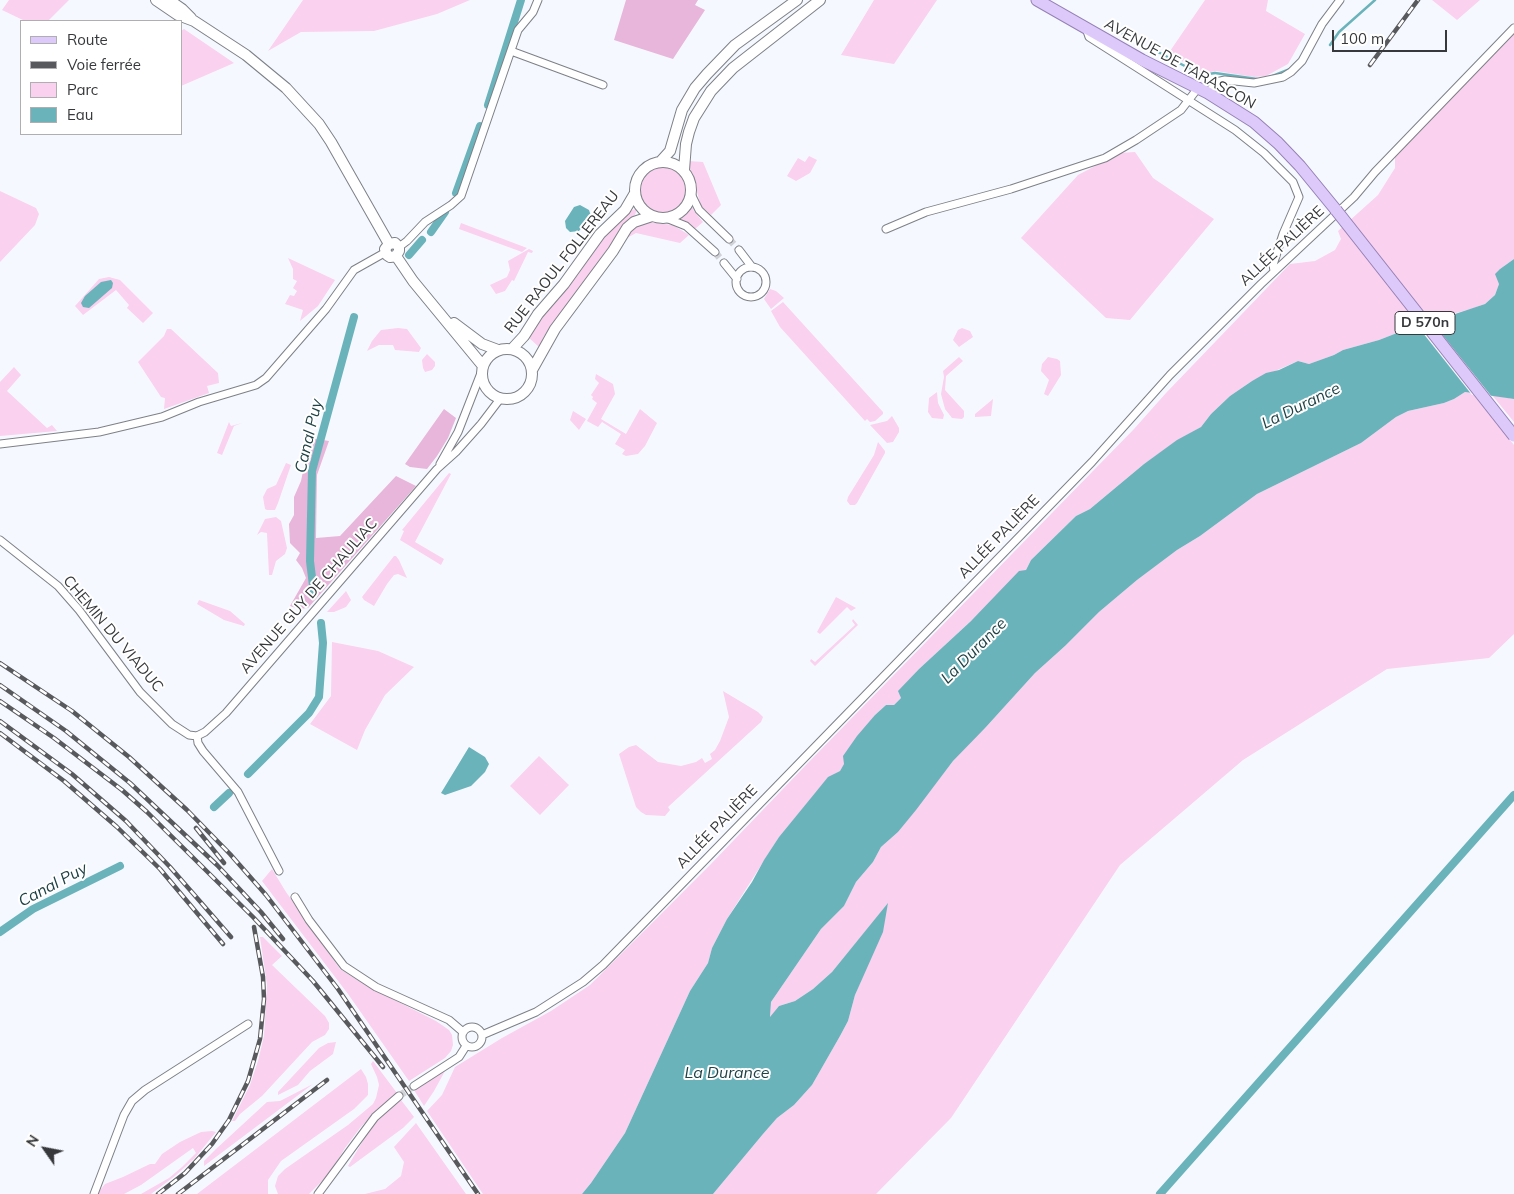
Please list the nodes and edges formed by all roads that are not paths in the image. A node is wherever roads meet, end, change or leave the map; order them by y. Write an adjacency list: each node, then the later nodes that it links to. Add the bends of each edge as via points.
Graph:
1 (156, 0): 8 (street)
2 (169, 0): 8 (street)
3 (538, 0): 11 (street, via 518,30)
4 (797, 0): 15 (street, via 735,45 695,88 682,110 670,150)
5 (820, 0): 16 (street, via 721,79 694,118 686,144)
6 (1037, 0): 9 (main road, AVENUE DE TARASCON)
7 (1340, 0): 13 (street, via 1322,24 1302,61 1291,72 1254,84 1225,80)
8 (194, 21): 23 (street, via 256,62 302,105 331,142)
9 (1086, 28): 13 (main road, AVENUE DE TARASCON); 14 (street, via 1088,37)
10 (1514, 28): 28 (street, ALLÉE PALIÈRE, via 1354,197)
11 (511, 51): 12 (street); 23 (street, via 461,196)
12 (602, 85)
13 (1203, 91): 14 (street); 36 (main road, AVENUE DE TARASCON / D 570n, bridge, via 1254,122 1300,166)
14 (1190, 100): 21 (street, via 1174,115 1105,158 1011,190 926,212); 28 (street, via 1248,140 1293,182 1297,190 1299,197 1283,234)
15 (660, 162): 16 (street, via 674,164); 17 (street, via 640,174)
16 (684, 170): 18 (street, via 690,181)
17 (635, 193): 19 (street, via 640,207); 31 (street, RUE RAOUL FOLLEREAU)
18 (691, 194): 20 (street, via 686,208); 22 (street, via 703,214)
19 (652, 216): 20 (street); 34 (street, RUE RAOUL FOLLEREAU, via 627,228 556,329)
20 (666, 218): 25 (street, via 686,226)
21 (886, 229)
22 (729, 239)
23 (392, 250): 30 (street); 37 (street, via 356,269 317,320 266,378 256,385 162,416 98,432)
24 (738, 250): 27 (street)
25 (715, 252)
26 (724, 263): 29 (street)
27 (752, 267): 29 (street, via 742,270); 29 (street, via 760,270 766,278 762,292 746,296 738,289)
28 (1274, 271): 45 (street, ALLÉE PALIÈRE, via 1170,374 1092,462 602,965 583,982 536,1012)
29 (737, 279)
30 (439, 312): 32 (street, via 482,344); 33 (street)
31 (512, 349): 32 (street); 34 (street, via 527,359)
32 (498, 350): 33 (street, via 491,354)
33 (482, 370): 35 (street, via 482,380 488,392); 38 (street, AVENUE GUY DE CHAULIAC, via 458,432)
34 (532, 370): 35 (street, via 531,382 524,392 513,399)
35 (500, 399): 38 (street, AVENUE GUY DE CHAULIAC, via 456,452)
36 (1514, 436)
37 (0, 444)
38 (437, 469): 40 (street, AVENUE GUY DE CHAULIAC, via 226,713)
39 (0, 540): 40 (street, CHEMIN DU VIADUC, via 58,586 140,692 172,724 189,735)
40 (197, 736): 41 (street, via 198,743 238,792)
41 (279, 871)
42 (295, 897): 44 (street, via 344,966 376,987 449,1020)
43 (248, 1024): 49 (street, via 132,1101)
44 (464, 1032): 45 (street, via 475,1028); 46 (street, via 462,1039)
45 (482, 1035): 46 (street, via 477,1046)
46 (466, 1046): 47 (street, via 459,1057)
47 (414, 1086)
48 (399, 1096): 50 (street, via 375,1117)
49 (94, 1194)
50 (318, 1194)

